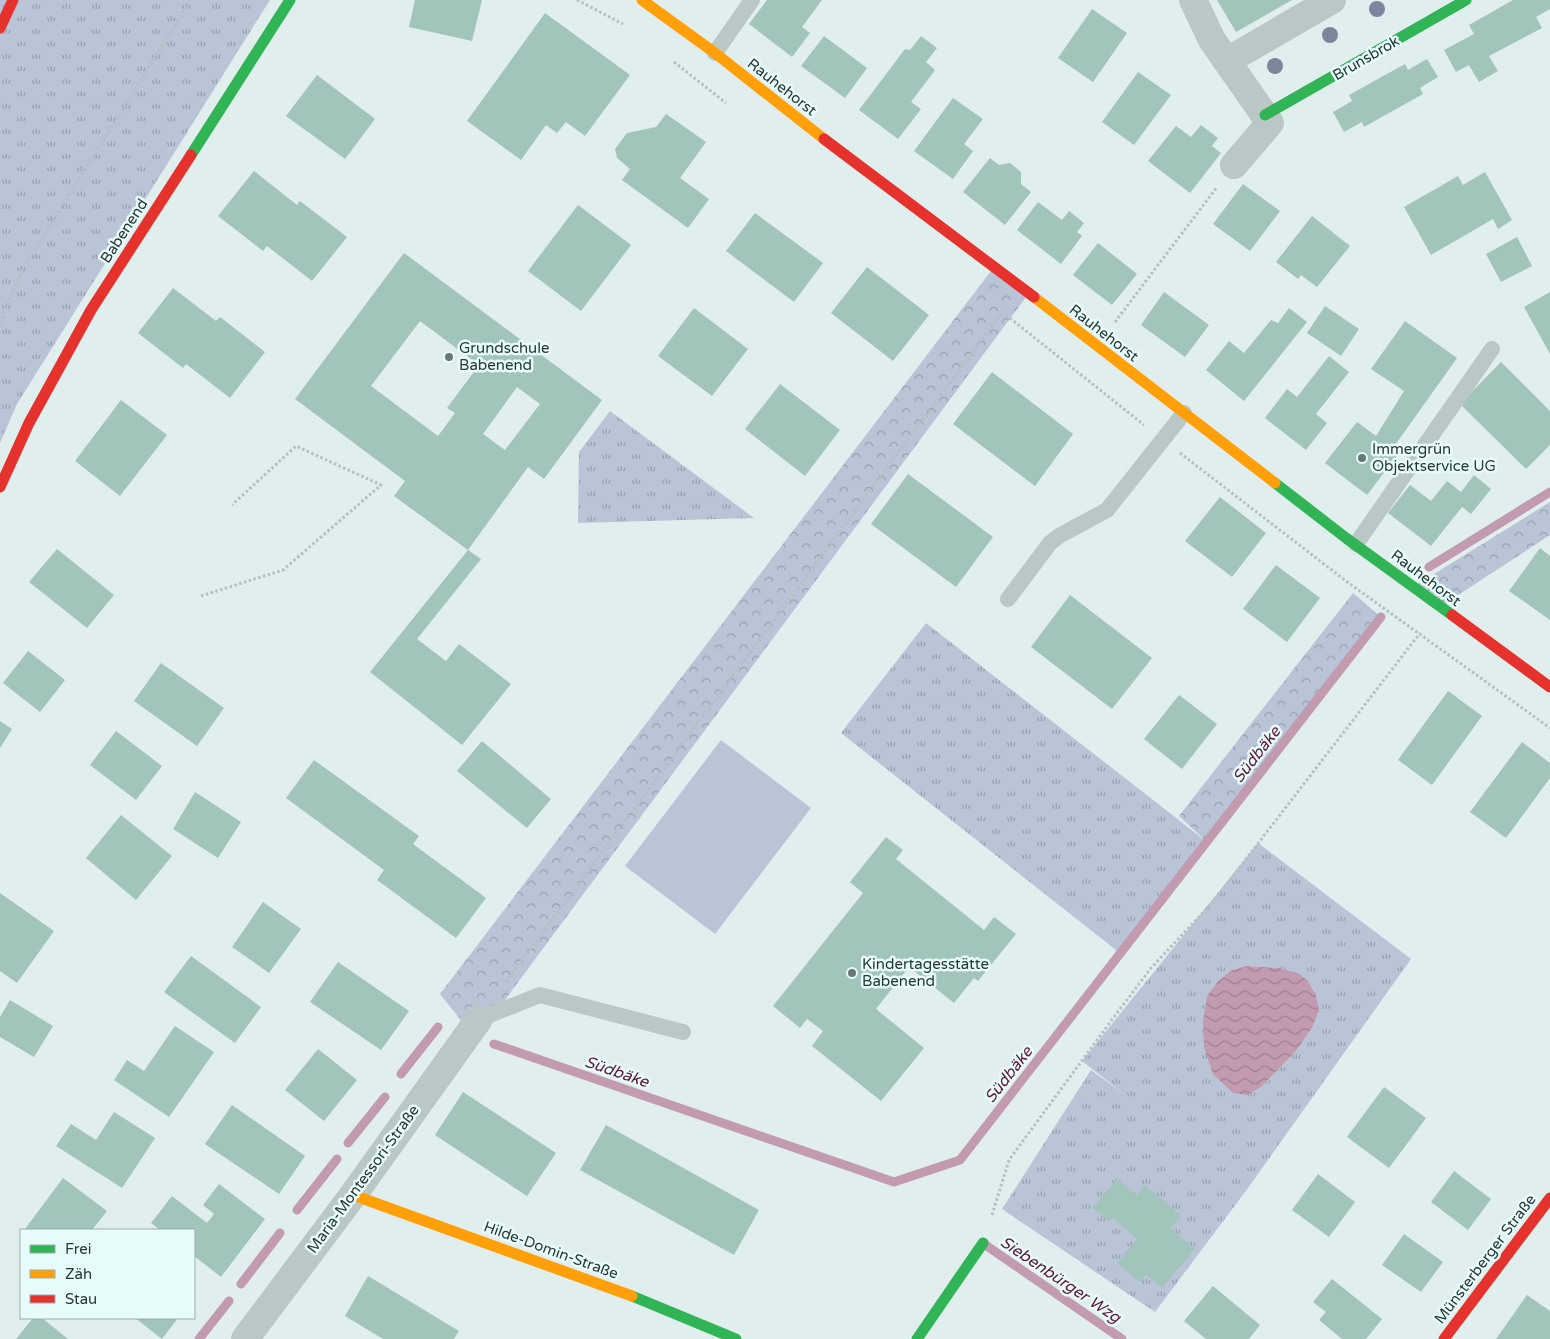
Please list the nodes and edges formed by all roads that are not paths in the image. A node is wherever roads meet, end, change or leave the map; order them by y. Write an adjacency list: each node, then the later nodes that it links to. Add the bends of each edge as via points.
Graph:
1 (12, 0): 8 (main road)
2 (290, 0): 15 (main road, Babenend, via 91,310 29,423)
3 (642, 0): 9 (main road, Rauhehorst)
4 (752, 0): 9 (lane)
5 (1193, 0): 10 (street, via 1212,40)
6 (1332, 0): 10 (street)
7 (1466, 0): 11 (main road, Brunsbrok)
8 (0, 28)
9 (715, 52): 14 (main road, Rauhehorst)
10 (1227, 61): 11 (street)
11 (1265, 115): 12 (street, via 1270,122)
12 (1234, 165)
13 (1492, 348): 16 (lane)
14 (1184, 413): 16 (main road, Rauhehorst); 17 (lane, via 1107,510 1050,543)
15 (0, 487)
16 (1356, 544): 18 (main road, Rauhehorst)
17 (1008, 599)
18 (1550, 687)
19 (479, 1018): 20 (lane, via 540,995); 21 (street, Maria-Montessori-Straße)
20 (683, 1032)
21 (354, 1195): 24 (street, Maria-Montessori-Straße); 25 (main road, Hilde-Domin-Straße, via 615,1289)
22 (1550, 1198): 27 (main road, Münsterberger Straße)
23 (983, 1243): 26 (main road)
24 (245, 1339)
25 (736, 1339)
26 (917, 1339)
27 (1444, 1339)

